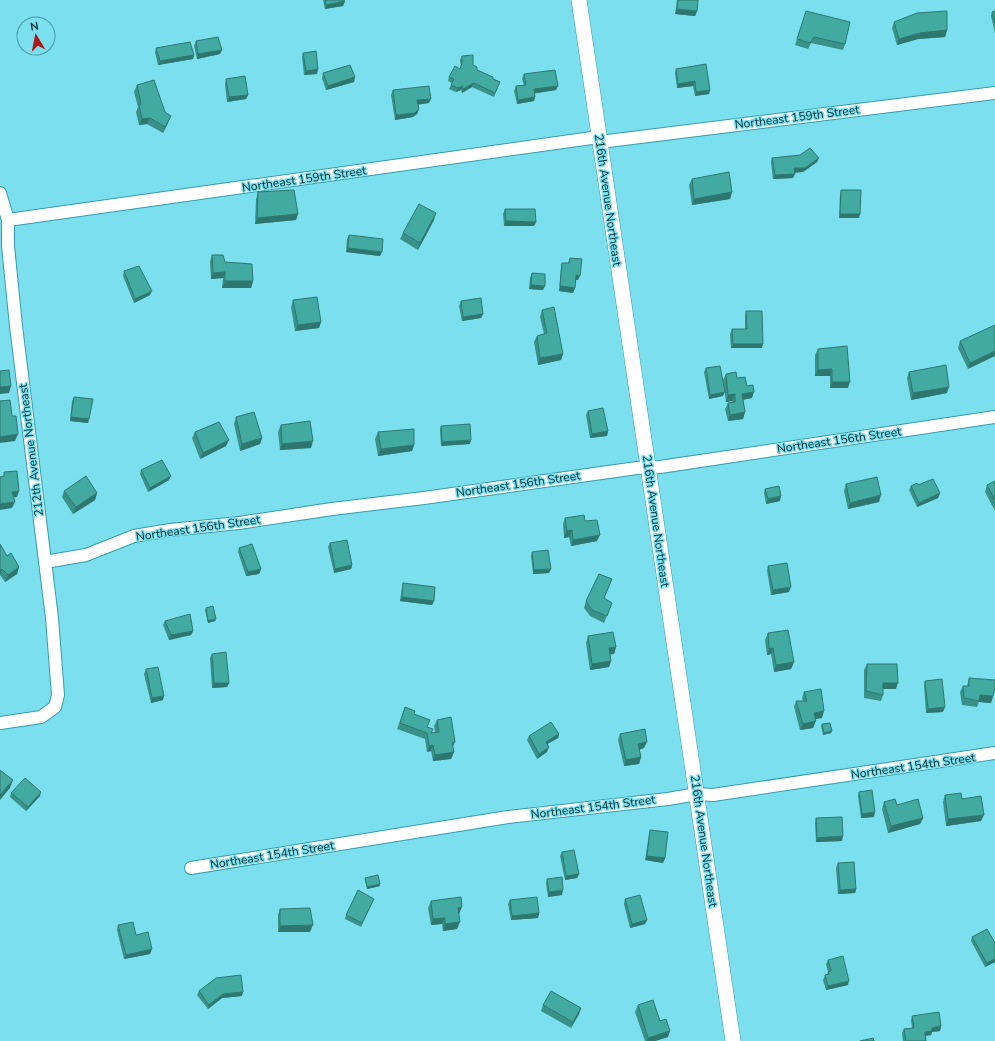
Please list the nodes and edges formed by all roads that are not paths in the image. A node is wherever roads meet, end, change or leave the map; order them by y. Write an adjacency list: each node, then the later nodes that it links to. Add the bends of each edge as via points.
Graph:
1 (579, 0): 3 (street, 216th Avenue Northeast)
2 (995, 93): 3 (street, Northeast 159th Street)
3 (600, 140): 5 (street, Northeast 159th Street); 7 (street, 216th Avenue Northeast)
4 (0, 193): 5 (street, 212th Avenue Northeast)
5 (8, 220): 8 (street, 212th Avenue Northeast, via 16,326)
6 (995, 418): 7 (street, Northeast 156th Street)
7 (648, 467): 8 (street, Northeast 156th Street, via 239,523 170,530 134,536 86,555); 11 (street, 216th Avenue Northeast)
8 (45, 562): 9 (street, 212th Avenue Northeast, via 58,695 55,707 41,717)
9 (0, 723)
10 (995, 753): 11 (street, Northeast 154th Street, via 713,796)
11 (697, 794): 12 (street, Northeast 154th Street, via 508,817); 13 (street, 216th Avenue Northeast)
12 (191, 868)
13 (733, 1041)

